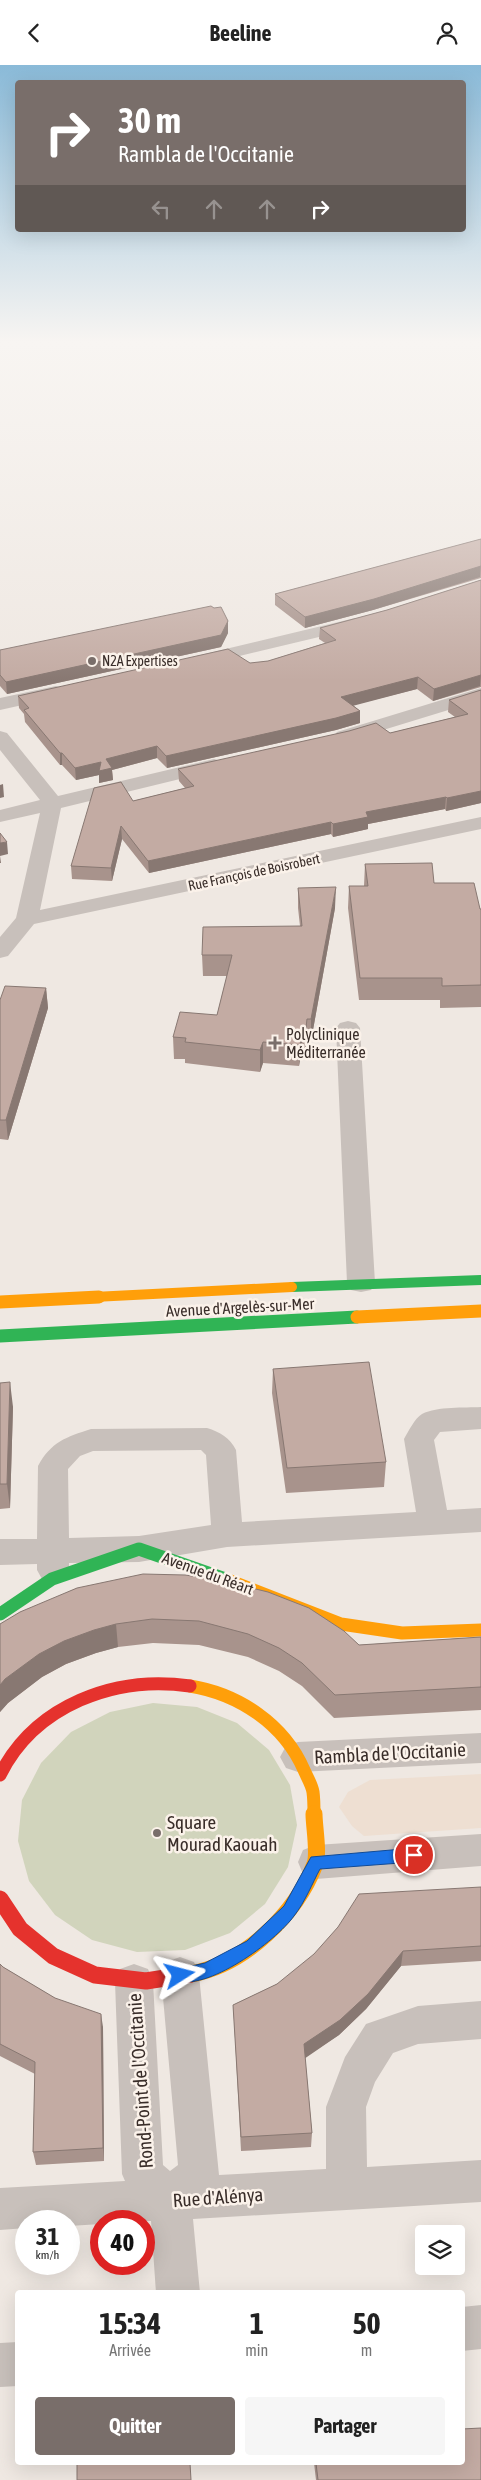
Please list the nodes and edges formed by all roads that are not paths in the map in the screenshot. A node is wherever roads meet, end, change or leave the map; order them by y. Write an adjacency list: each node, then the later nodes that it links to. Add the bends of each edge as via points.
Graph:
1 (371, 618): 2 (street)
2 (182, 665)
3 (71, 689): 5 (street)
4 (481, 694): 7 (street)
5 (0, 704)
6 (0, 737): 9 (street)
7 (322, 741)
8 (228, 762): 9 (street)
9 (52, 802): 10 (street); 12 (street)
10 (0, 816)
11 (481, 823): 12 (street, Rue François de Boisrobert)
12 (27, 919): 13 (street)
13 (0, 951)
14 (348, 1028): 16 (street)
15 (481, 1280): 16 (street, Avenue d'Argelès-sur-Mer)
16 (361, 1283): 17 (street, Avenue d'Argelès-sur-Mer)
17 (0, 1302)
18 (481, 1311): 19 (street, Avenue d'Argelès-sur-Mer)
19 (0, 1336)
20 (481, 1418): 22 (street, via 431,1422 419,1439)
21 (481, 1519): 22 (street, Avenue du Réart)
22 (434, 1523): 23 (street, Avenue du Réart)
23 (227, 1535): 24 (street, Avenue du Réart); 26 (street, via 221,1450 207,1439 92,1440 69,1448 53,1466)
24 (138, 1549): 26 (street, Avenue du Réart); 28 (street, Avenue du Réart, via 205,1571 341,1624 402,1633)
25 (0, 1552): 26 (street, Avenue du Réart)
26 (53, 1565): 27 (street)
27 (0, 1614)
28 (481, 1630)
29 (481, 1748): 30 (street, Rambla de l'Occitanie)
30 (298, 1757): 31 (street, via 285,1738 255,1711 213,1690 170,1682 142,1682 108,1688 46,1718 13,1751); 33 (street, via 313,1791)
31 (0, 1775)
32 (481, 1850): 33 (street)
33 (316, 1862): 35 (street, Rond-Point de l'Occitanie, via 289,1911 252,1947 207,1971)
34 (0, 1899): 36 (street, Rond-Point de l'Occitanie, via 20,1929 52,1956 95,1975)
35 (180, 1975): 36 (street, Rond-Point de l'Occitanie); 40 (street, via 199,2173)
36 (134, 1982): 40 (street, Rond-Point de l'Occitanie, via 143,2174)
37 (481, 2020): 39 (street, via 418,2025 380,2038 359,2071 346,2107)
38 (481, 2181): 39 (street, Rue d'Alénya)
39 (346, 2188): 40 (street, Rue d'Alénya)
40 (170, 2200): 41 (street, Rue d'Alénya); 42 (street)
41 (0, 2209)
42 (178, 2290)
43 (481, 2327): 44 (street)
44 (465, 2329)
45 (15, 2364): 46 (street)
46 (0, 2365)

